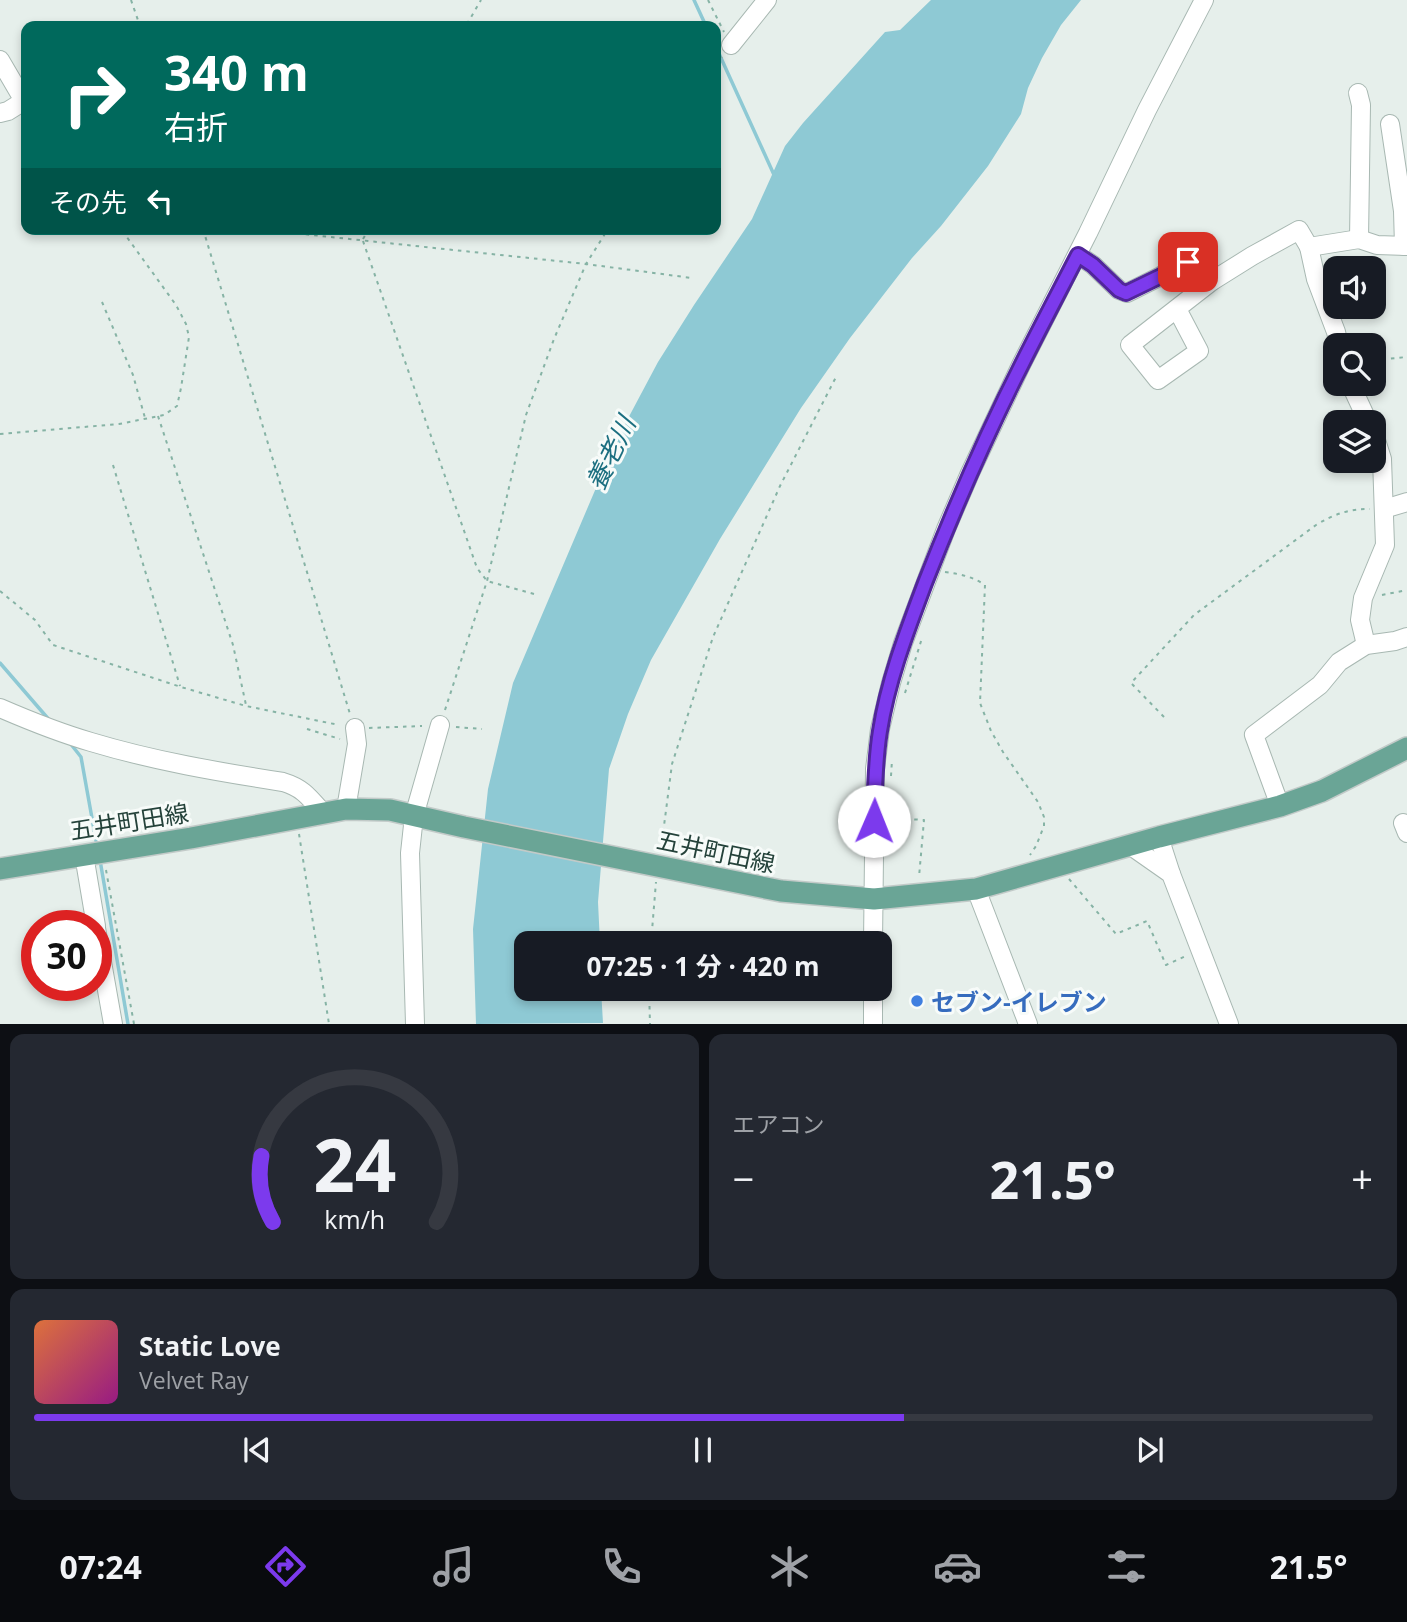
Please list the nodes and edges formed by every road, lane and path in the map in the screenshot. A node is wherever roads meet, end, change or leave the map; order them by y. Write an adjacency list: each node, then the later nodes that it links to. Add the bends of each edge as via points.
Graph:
1 (131, 0): 6 (path)
2 (481, 0): 7 (path)
3 (708, 0): 8 (path)
4 (767, 0): 10 (street)
5 (1204, 0): 26 (street)
6 (138, 21)
7 (468, 21)
8 (719, 21)
9 (721, 25): 10 (path)
10 (731, 45)
11 (0, 60): 13 (street)
12 (1359, 93): 23 (street)
13 (21, 96)
14 (21, 103): 15 (street)
15 (0, 113)
16 (1390, 124): 24 (street)
17 (125, 235): 36 (path, via 176,305 189,337 177,406)
18 (205, 235): 60 (path)
19 (313, 235): 22 (path)
20 (365, 235): 22 (path)
21 (604, 235): 27 (path)
22 (362, 240): 27 (path); 44 (path, via 477,568)
23 (1359, 240): 24 (street); 25 (street)
24 (1405, 246)
25 (1309, 247): 29 (street, via 1299,230); 32 (street)
26 (1078, 255): 29 (street, via 1126,293 1188,262); 43 (street, via 970,473)
27 (586, 264): 28 (path); 44 (path, via 526,415)
28 (692, 278)
29 (1212, 281): 31 (street)
30 (102, 302): 37 (path, via 133,375)
31 (1177, 309)
32 (1336, 333)
33 (1407, 357): 34 (path)
34 (1386, 359)
35 (836, 377): 74 (path, via 780,486 713,637 672,764)
36 (158, 416): 37 (path); 54 (path, via 233,645)
37 (145, 419): 38 (path)
38 (0, 434)
39 (113, 465): 52 (path)
40 (1383, 473): 42 (street)
41 (1407, 502): 42 (street)
42 (1384, 509): 48 (street, via 1385,545); 56 (path, via 1335,514 1194,615 1131,683)
43 (935, 559): 73 (path, via 942,571 975,578 985,585 980,703 991,731 1044,817); 80 (street, via 903,643 880,729 875,769)
44 (487, 581): 47 (path); 57 (path)
45 (1407, 590): 48 (path)
46 (0, 591): 52 (path, via 35,620 53,645)
47 (534, 594)
48 (1363, 598): 51 (street, via 1360,620)
49 (923, 635): 53 (path)
50 (1407, 637): 51 (street)
51 (1366, 645): 64 (street, via 1339,662 1320,685 1254,735)
52 (181, 687): 54 (path)
53 (903, 699)
54 (246, 706): 60 (path)
55 (0, 708): 67 (street, via 90,742 298,786)
56 (1164, 717)
57 (440, 725): 59 (path); 60 (path); 68 (street)
58 (307, 729): 60 (path)
59 (482, 729)
60 (356, 736): 66 (street)
61 (1407, 748): 64 (main road, 五井町田線, via 1322,791)
62 (892, 760): 63 (path)
63 (890, 784)
64 (1280, 806): 70 (main road, 五井町田線)
65 (888, 808): 79 (path, via 891,818 924,820)
66 (346, 809): 67 (main road, 五井町田線); 68 (main road, 五井町田線, via 390,810)
67 (323, 813): 69 (main road, 五井町田線)
68 (414, 816): 74 (main road, 五井町田線); 91 (street, via 410,853)
69 (296, 818): 72 (main road, 五井町田線); 90 (path)
70 (1158, 837): 71 (main road, 五井町田線); 77 (street)
71 (1131, 846): 75 (main road, 五井町田線); 77 (street)
72 (93, 854): 76 (main road, 五井町田線); 81 (street); 89 (path)
73 (1029, 857)
74 (659, 858): 80 (main road, 五井町田線, via 781,891); 82 (path)
75 (1058, 866): 78 (main road, 五井町田線); 84 (path, via 1116,934 1147,921 1166,965)
76 (0, 869)
77 (1171, 874): 84 (street)
78 (976, 889): 79 (main road, 五井町田線); 94 (street)
79 (918, 895): 80 (main road, 五井町田線)
80 (874, 900): 83 (street)
81 (95, 910)
82 (652, 931)
83 (873, 931)
84 (1200, 950): 95 (street)
85 (109, 1001): 88 (street)
86 (649, 1001): 92 (path)
87 (873, 1001): 93 (street)
88 (113, 1024)
89 (134, 1024)
90 (329, 1024)
91 (415, 1024)
92 (650, 1024)
93 (873, 1024)
94 (1028, 1024)
95 (1229, 1024)

